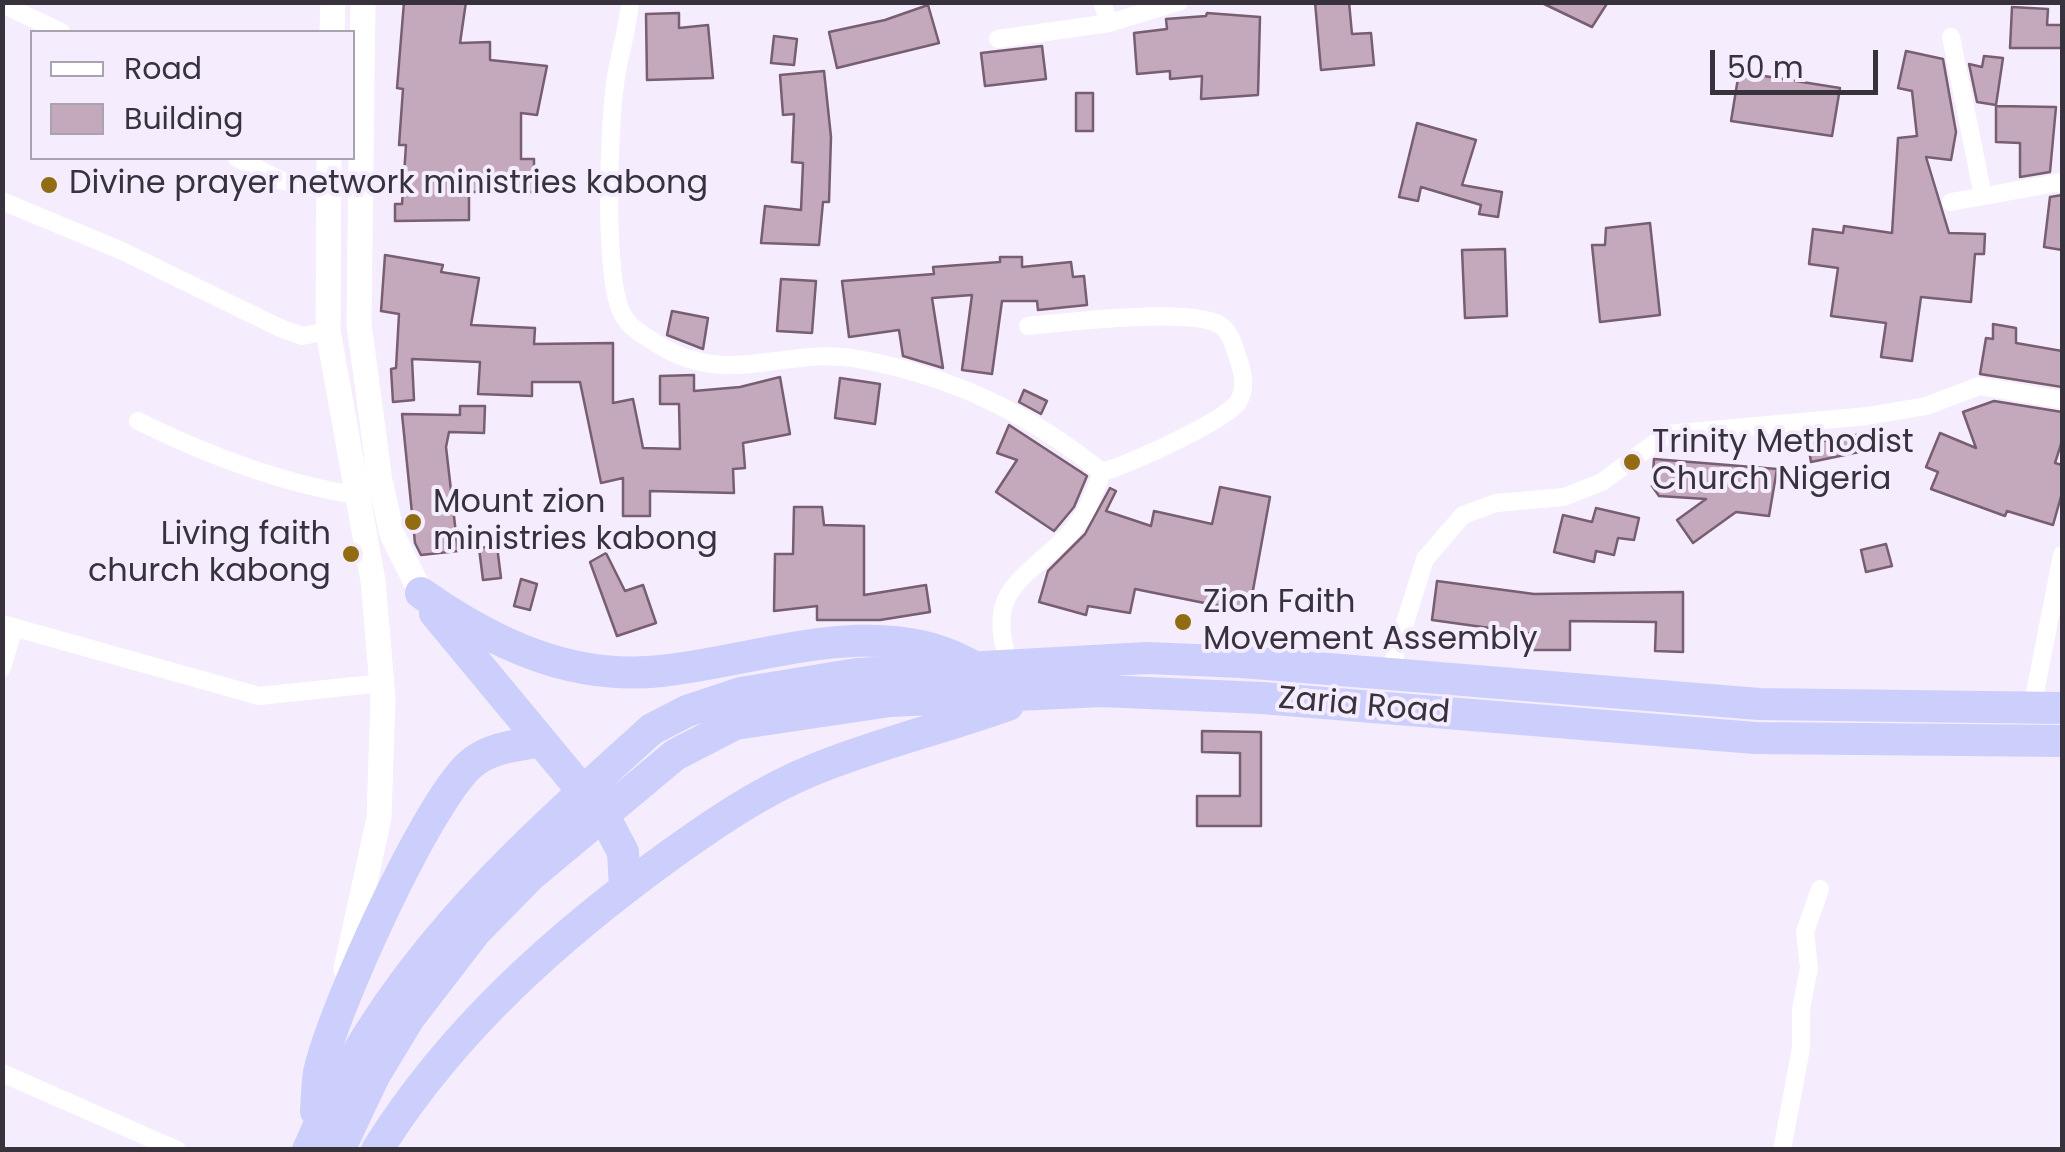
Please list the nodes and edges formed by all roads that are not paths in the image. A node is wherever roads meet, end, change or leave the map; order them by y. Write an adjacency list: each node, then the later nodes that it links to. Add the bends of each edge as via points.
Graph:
1 (332, 2): 9 (street)
2 (362, 2): 26 (street, via 359,324 392,534)
3 (630, 2): 23 (street, via 609,149 613,266 622,315 638,332 674,354 732,368 857,358 945,379 1031,420)
4 (1102, 2): 7 (street)
5 (1179, 2): 7 (street)
6 (2, 4): 8 (street)
7 (1108, 23): 11 (street)
8 (57, 30)
9 (332, 30)
10 (1951, 37): 16 (street)
11 (998, 39)
12 (241, 160): 15 (street, via 280,180)
13 (329, 160): 15 (street)
14 (2062, 182): 16 (street)
15 (329, 191): 20 (street)
16 (1982, 196): 18 (street)
17 (2, 200): 20 (street, via 280,328 302,336)
18 (1951, 202)
19 (1028, 326): 23 (street, via 1181,318 1221,326 1232,339 1244,383 1232,409 1129,465)
20 (328, 330): 24 (street)
21 (2062, 400): 31 (street, via 1979,386 1926,406 1868,416 1667,434 1602,482 1564,498 1496,503 1463,515 1426,558)
22 (138, 421): 24 (street, via 307,488)
23 (1102, 472): 28 (street, via 1089,509 1001,603 1000,636)
24 (355, 496): 32 (street, via 373,581)
25 (2062, 555): 34 (street)
26 (421, 593): 29 (highway, via 502,644 591,669 659,672 819,644 890,643 922,644); 36 (highway)
27 (8, 625): 30 (street); 32 (street, via 259,696)
28 (1009, 664): 29 (highway); 31 (highway, via 1147,658)
29 (971, 666): 37 (highway, via 857,674 741,693 686,711 652,730)
30 (2, 668)
31 (1389, 674): 34 (highway, via 1760,704)
32 (382, 683): 40 (street, via 379,818)
33 (1037, 695): 35 (highway, Zaria Road, via 1262,698 1755,738); 37 (highway, Zaria Road, via 890,701 717,731); 38 (highway, via 812,770 723,818)
34 (2047, 708)
35 (2062, 741)
36 (537, 742): 38 (highway, via 616,836); 40 (highway, via 476,759 448,790 390,899)
37 (518, 868): 42 (highway, via 457,914 385,1008 344,1073)
38 (625, 888): 44 (highway, via 517,978 463,1034)
39 (1820, 889): 45 (street, via 1805,932 1809,968 1801,1048)
40 (330, 1036): 42 (highway, via 319,1073)
41 (2, 1072): 43 (street)
42 (320, 1144)
43 (177, 1150)
44 (377, 1150)
45 (1782, 1150)

